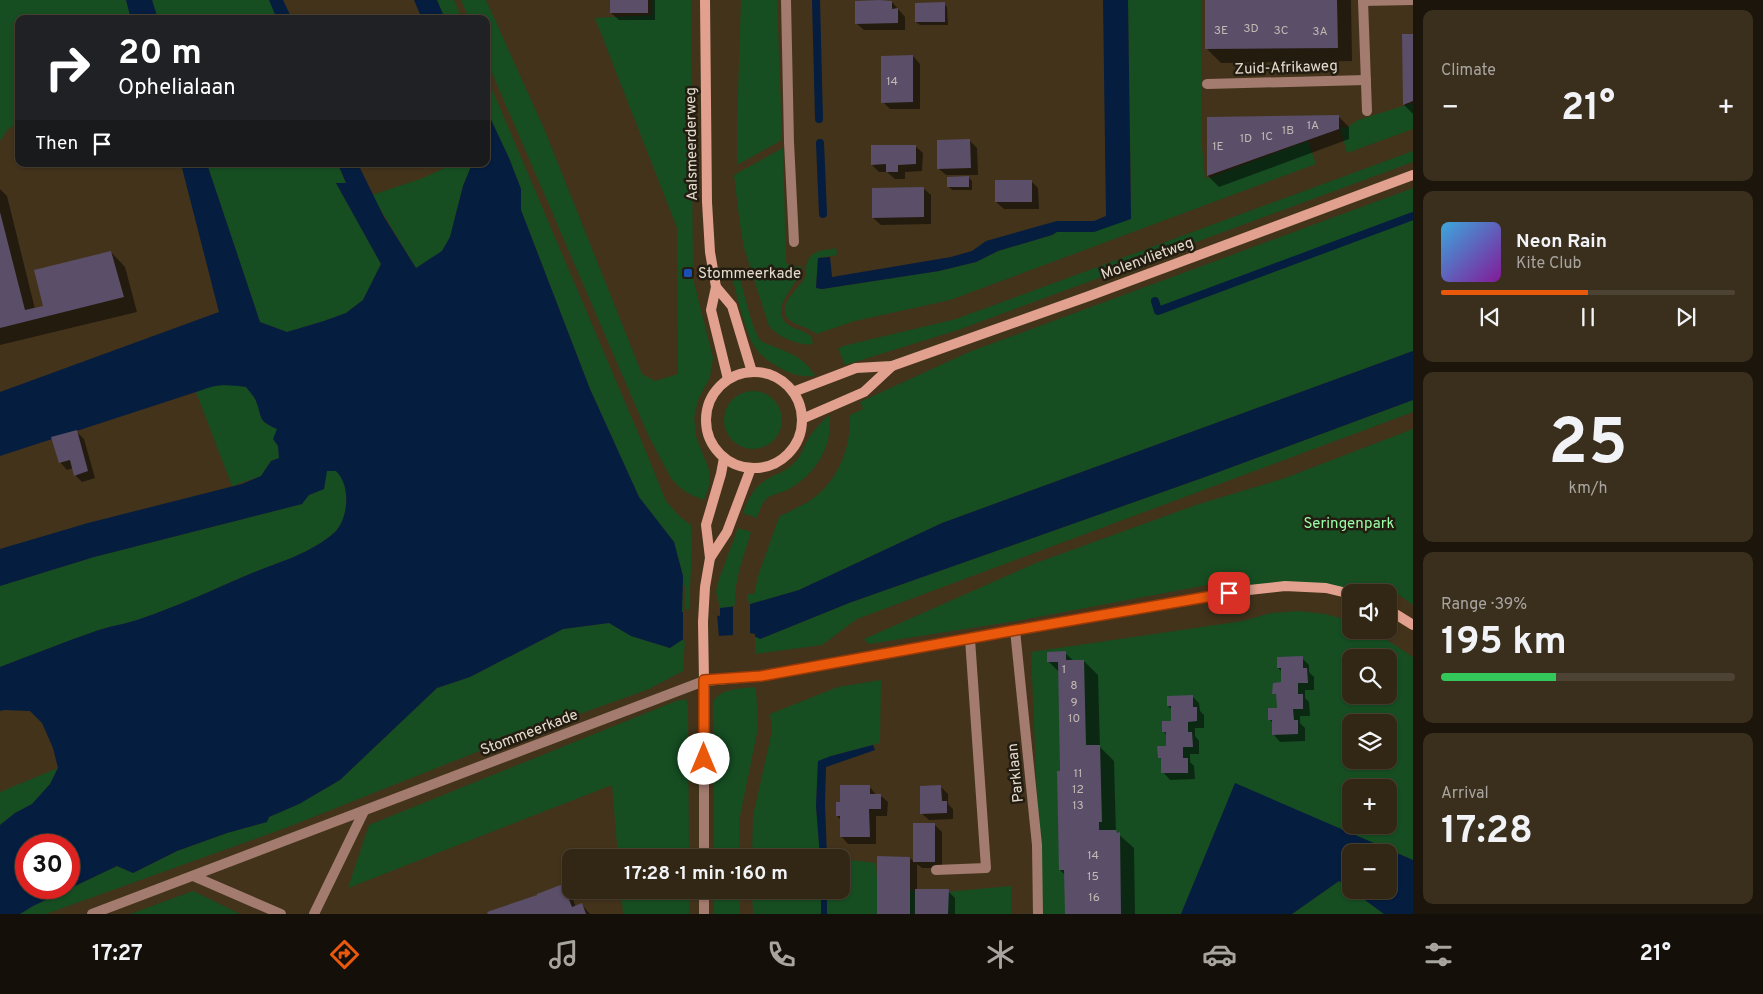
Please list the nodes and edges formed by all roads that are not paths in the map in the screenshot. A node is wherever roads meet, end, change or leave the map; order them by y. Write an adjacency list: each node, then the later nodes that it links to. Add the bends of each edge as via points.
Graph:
1 (704, 0): 10 (street, Aalsmeerderweg, via 707,202)
2 (786, 0): 9 (street)
3 (1363, 0): 4 (street); 5 (street)
4 (1413, 0)
5 (1366, 80): 6 (street, Zuid-Afrikaweg); 7 (street)
6 (1207, 84)
7 (1367, 111)
8 (1413, 175): 11 (street, Molenvlietweg)
9 (794, 242)
10 (716, 287): 12 (street, via 732,306); 13 (street, Aalsmeerderweg, via 711,310)
11 (892, 366): 14 (street, Molenvlietweg, via 856,368); 15 (street, Molenvlietweg, via 864,392)
12 (752, 372): 13 (street); 14 (street, via 775,376)
13 (728, 379): 16 (street, via 711,398 706,417 708,437)
14 (793, 392): 15 (street)
15 (802, 419): 17 (street, via 797,441 783,458 773,464)
16 (724, 458): 17 (street); 18 (street, via 706,525)
17 (750, 468): 18 (street, via 727,532)
18 (710, 558): 24 (street, via 703,622)
19 (1342, 592): 22 (street, via 1284,586 1249,590)
20 (1397, 615): 21 (street)
21 (1413, 625)
22 (1016, 630): 23 (street); 34 (street, Parklaan, via 1037,844)
23 (970, 639): 24 (street, via 761,676); 27 (street, via 986,868)
24 (704, 680): 25 (street, Stommeerkade); 26 (street)
25 (364, 811): 28 (street, Stommeerkade); 32 (street)
26 (704, 849)
27 (936, 870)
28 (193, 876): 30 (street, Stommeerkade); 31 (street)
29 (704, 899): 33 (street)
30 (92, 914)
31 (281, 914)
32 (314, 914)
33 (704, 914)
34 (1038, 914)

